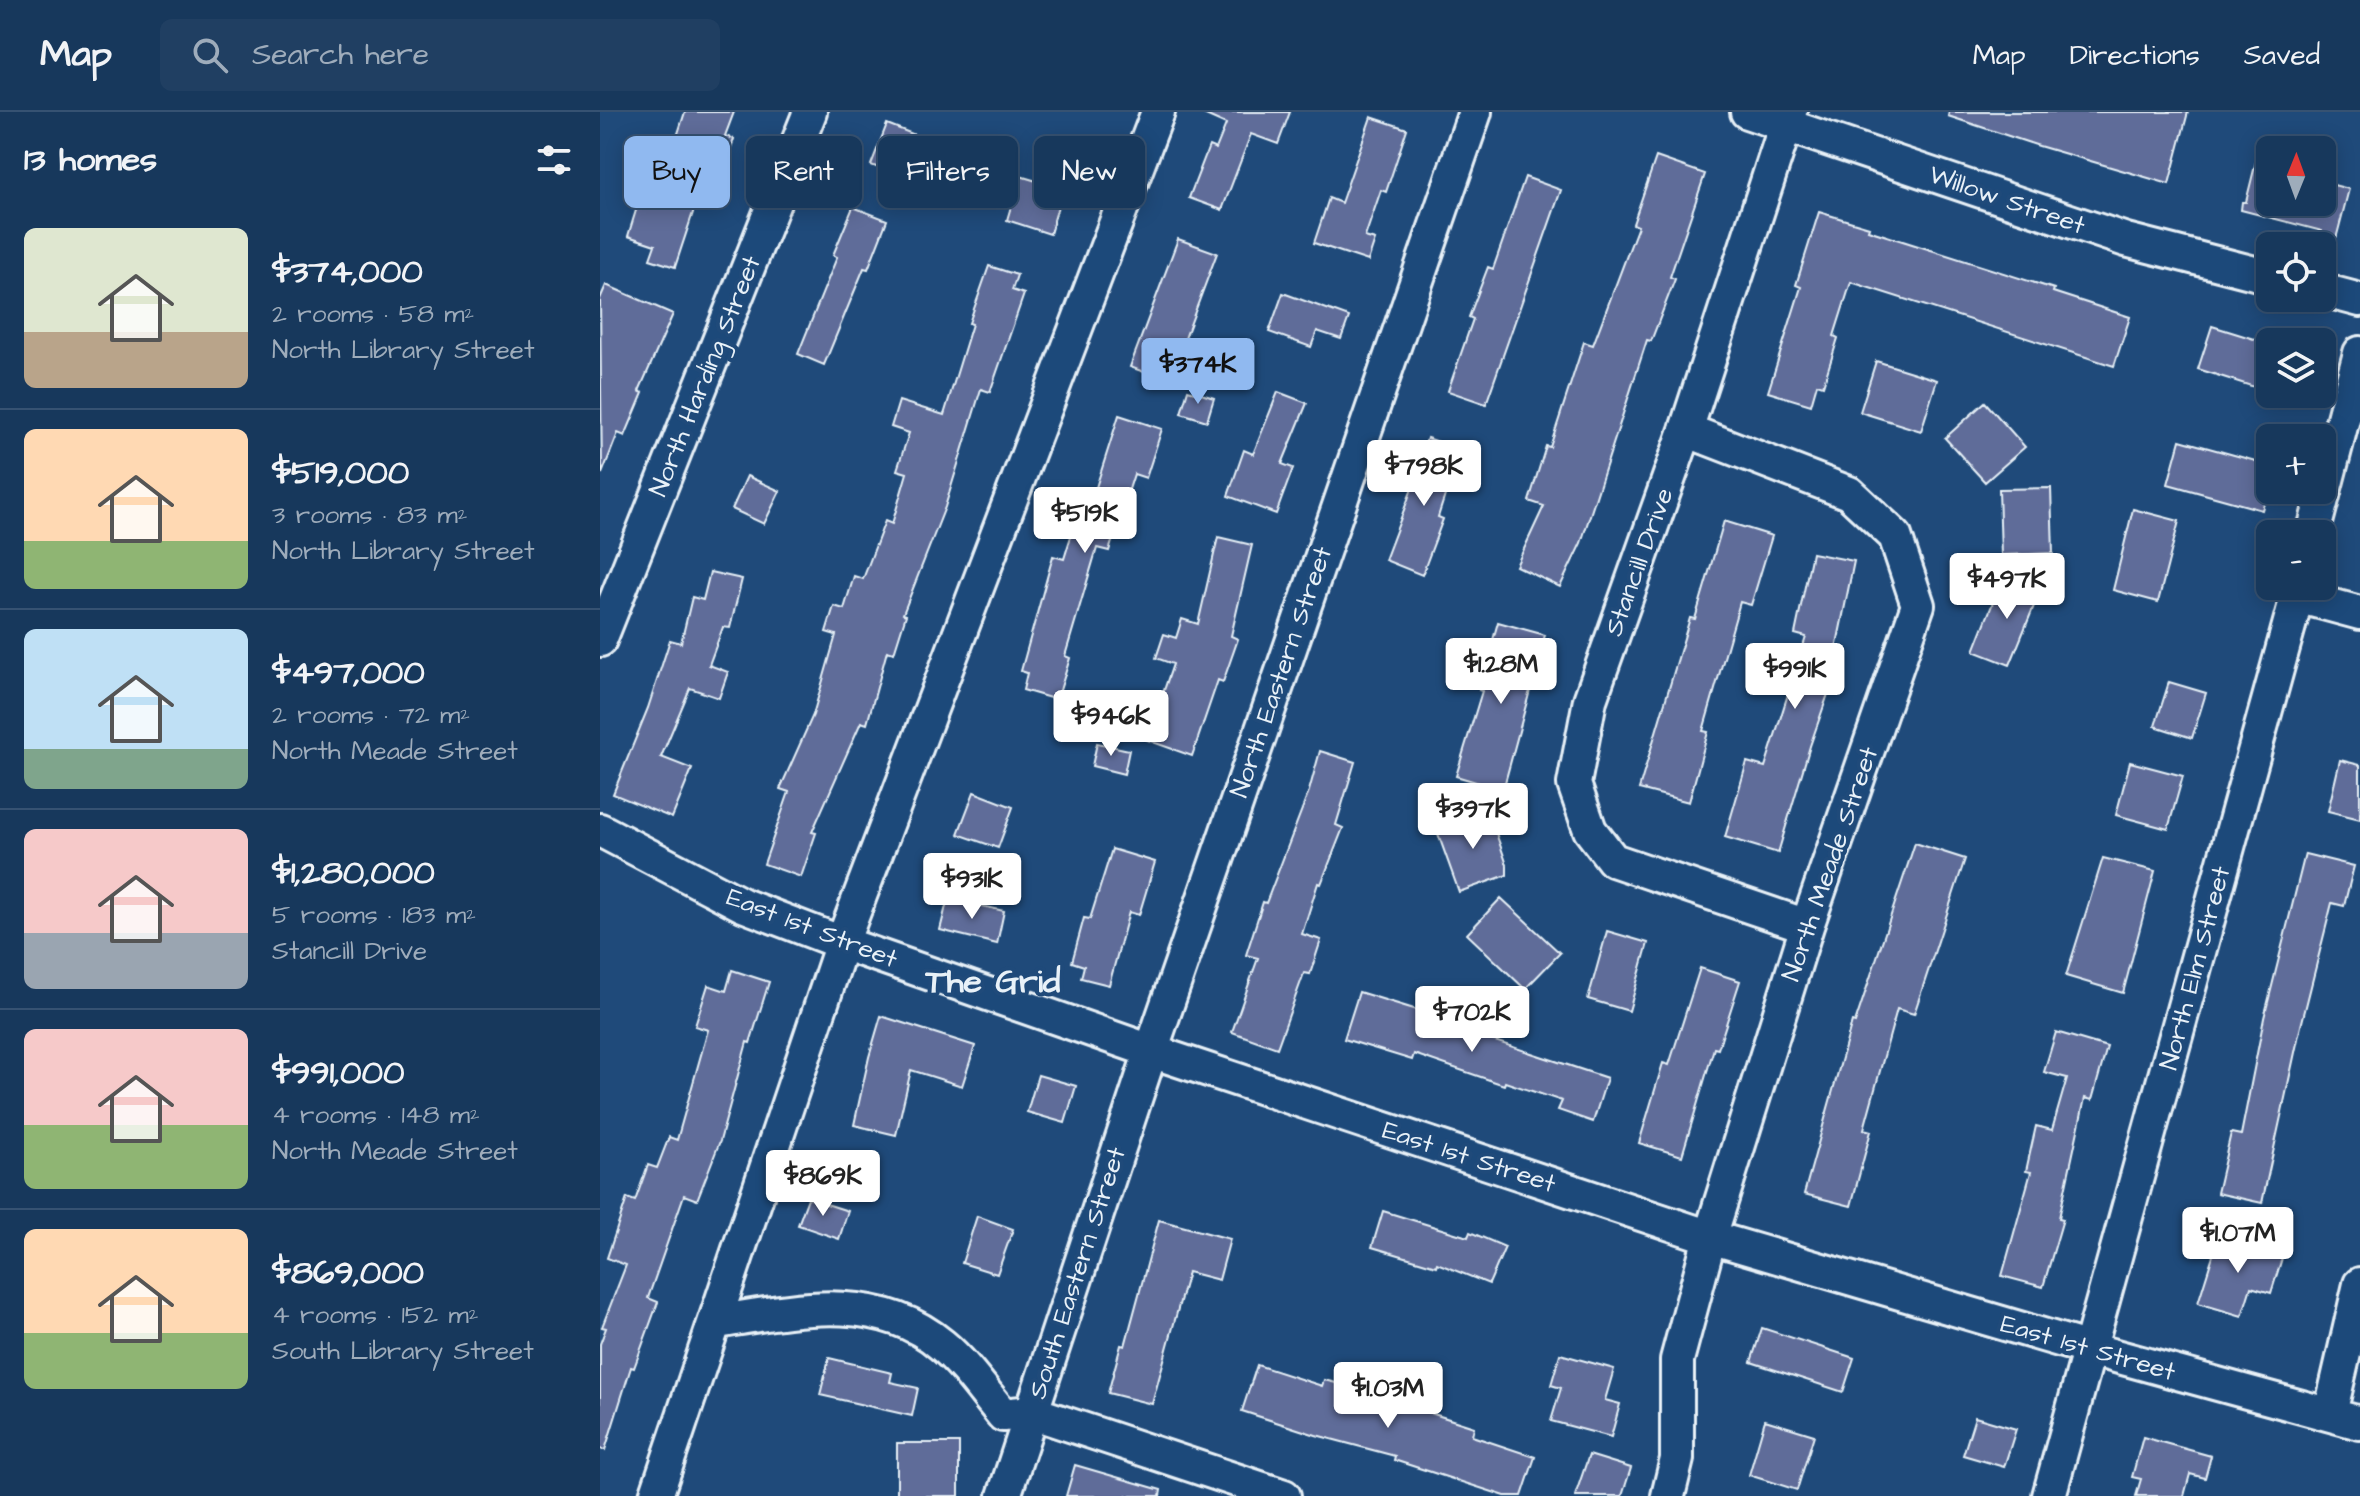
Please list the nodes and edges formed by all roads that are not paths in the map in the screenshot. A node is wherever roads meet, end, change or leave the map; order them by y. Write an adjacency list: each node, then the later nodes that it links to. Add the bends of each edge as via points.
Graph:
1 (810, 112): 15 (street, North Harding Street)
2 (1158, 112): 18 (street)
3 (1475, 112): 19 (street, North Eastern Street)
4 (1747, 112): 5 (street, Willow Street)
5 (1788, 118): 6 (street, Willow Street, via 2126,240); 10 (street, Stancill Drive)
6 (2256, 273)
7 (2336, 294): 8 (street)
8 (2360, 300)
9 (2360, 353): 11 (street)
10 (1686, 430): 17 (street, North Meade Street, via 1849,493 1895,536 1918,605); 17 (street, Stancill Drive, via 1590,700 1574,784 1590,830 1613,860)
11 (2317, 520)
12 (2296, 600): 23 (street, North Elm Street)
13 (2323, 600): 14 (street)
14 (2360, 613)
15 (600, 640)
16 (600, 830): 18 (street, East 1st Street, via 743,905)
17 (1807, 926): 20 (street, North Meade Street)
18 (842, 943): 19 (street, East 1st Street); 22 (street)
19 (1151, 1051): 20 (street, East 1st Street); 24 (street, South Eastern Street)
20 (1710, 1237): 23 (street, East 1st Street); 29 (street, North Meade Street, via 1677,1360 1677,1459)
21 (2360, 1284): 25 (street)
22 (716, 1322): 24 (street, via 813,1307 882,1313 943,1345 1003,1415); 26 (street)
23 (2090, 1349): 25 (street, East 1st Street); 30 (street, North Elm Street)
24 (1031, 1412): 27 (street, South Eastern Street); 28 (street)
25 (2345, 1418)
26 (656, 1496)
27 (1004, 1496)
28 (1284, 1496)
29 (1668, 1496)
30 (2049, 1496)

